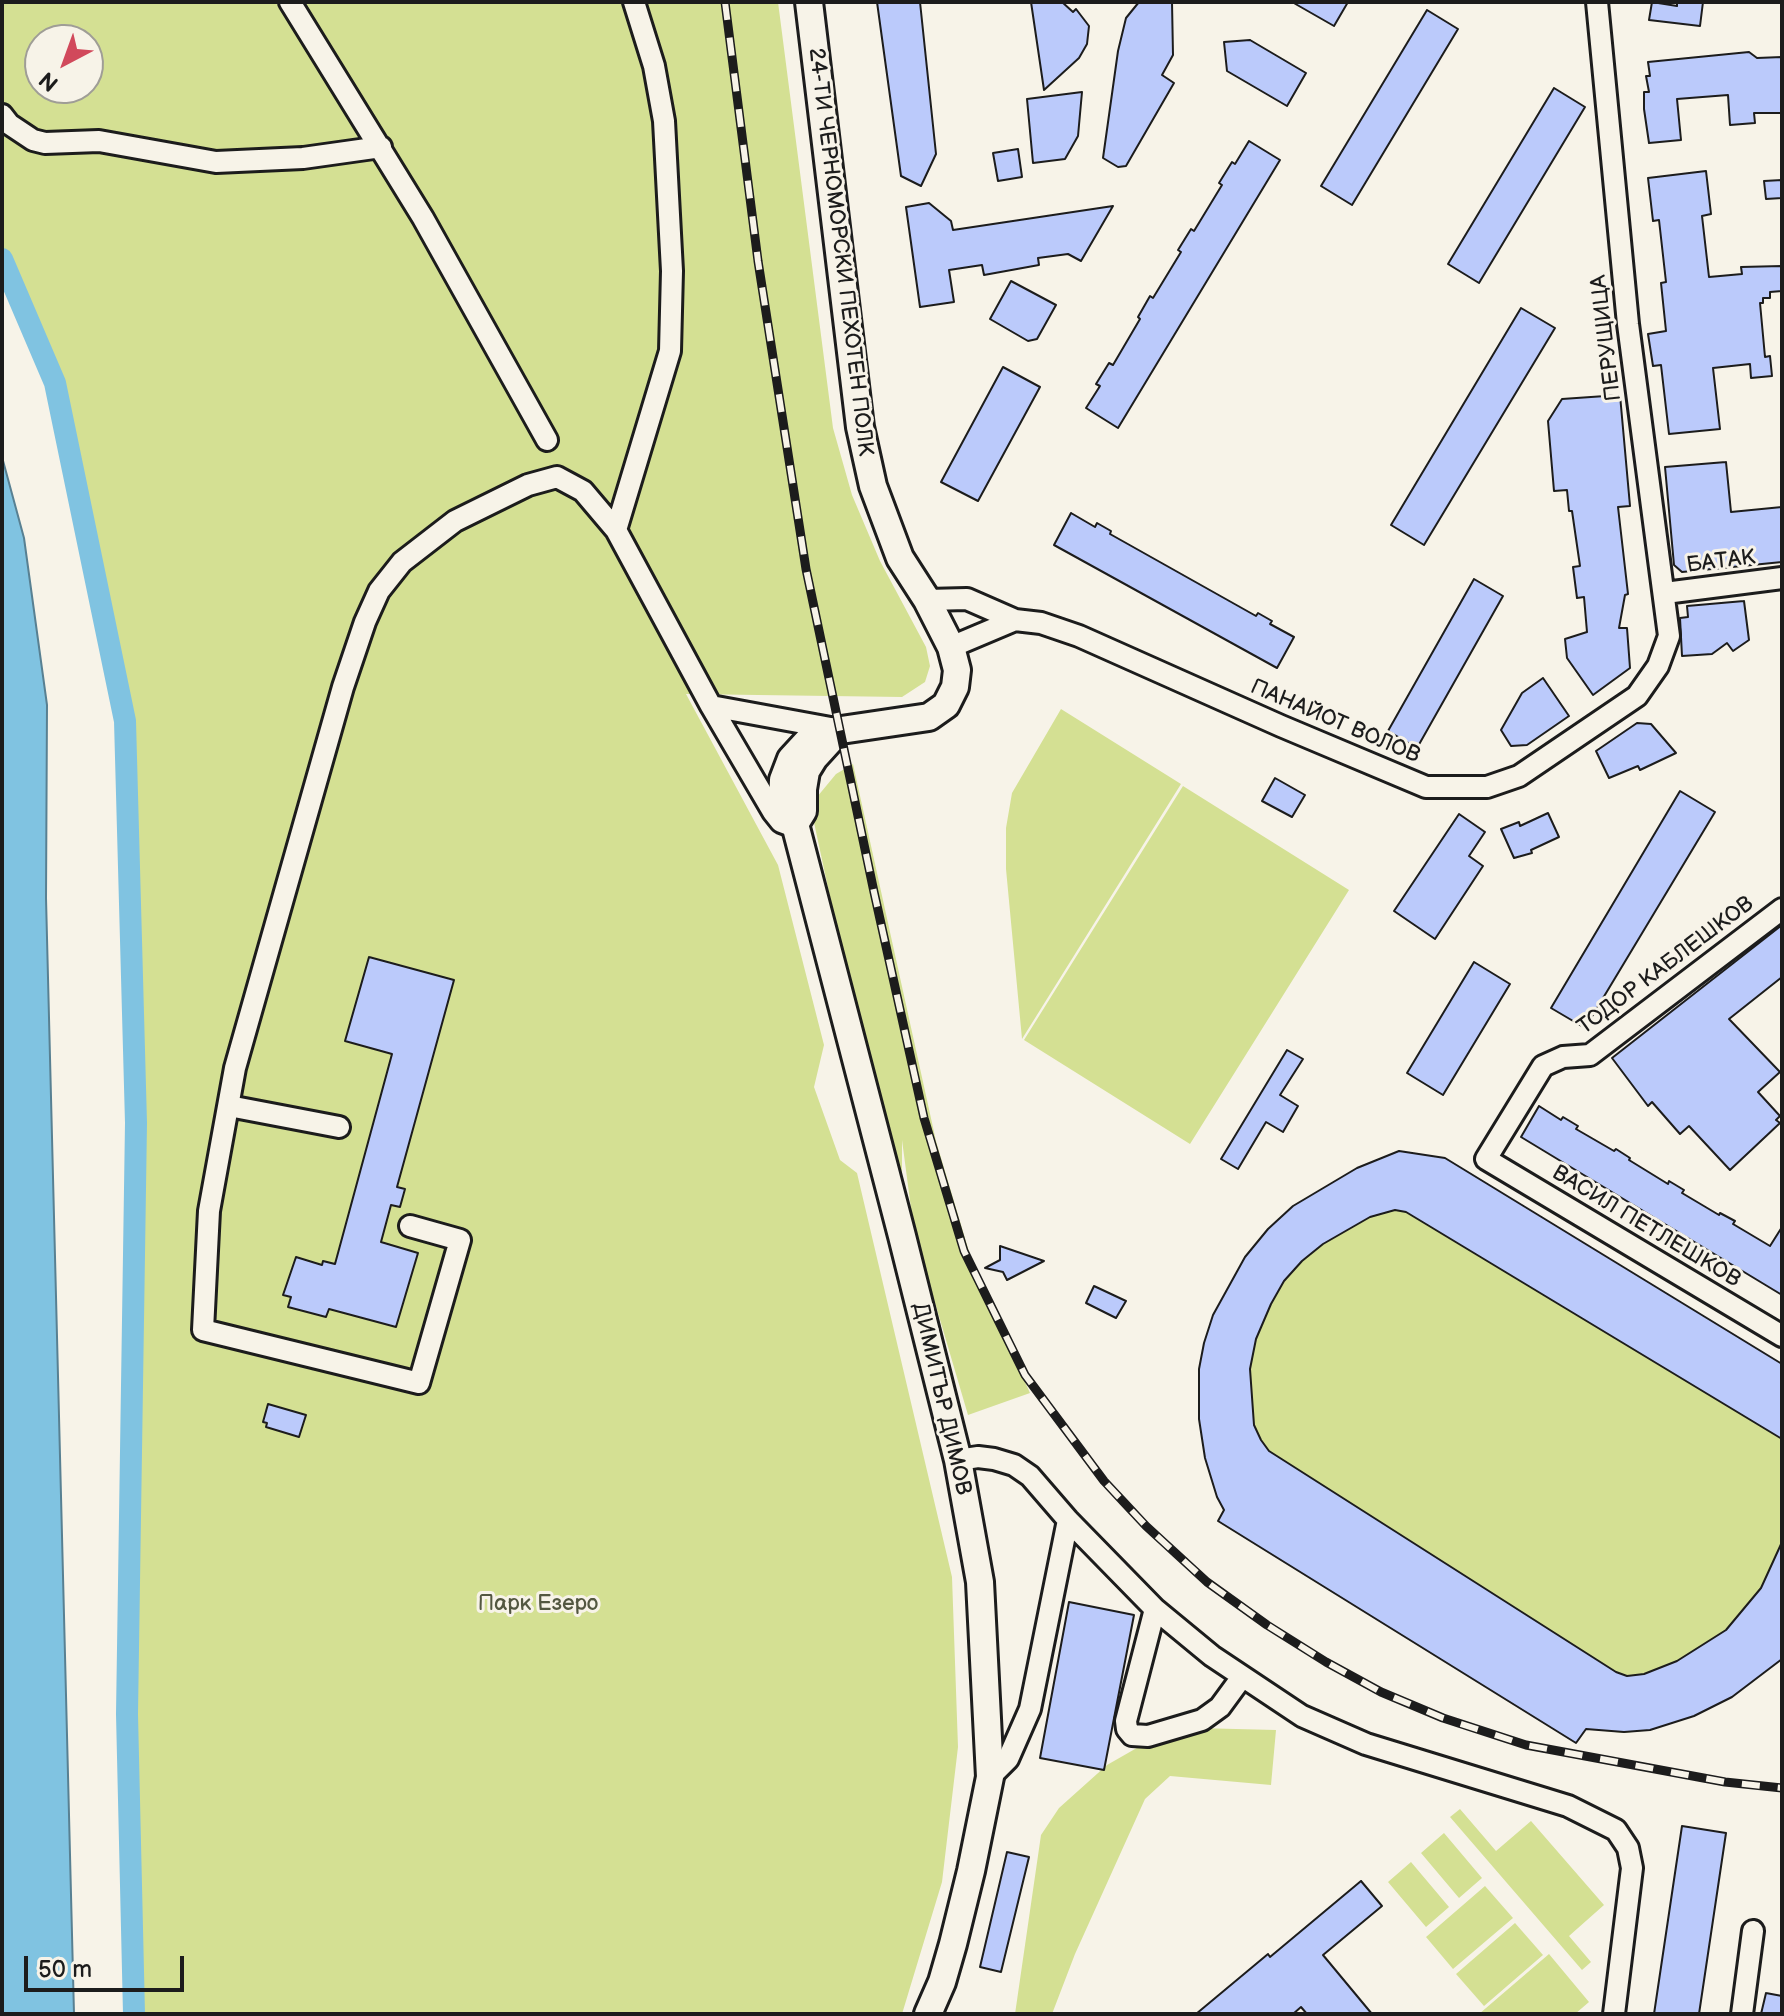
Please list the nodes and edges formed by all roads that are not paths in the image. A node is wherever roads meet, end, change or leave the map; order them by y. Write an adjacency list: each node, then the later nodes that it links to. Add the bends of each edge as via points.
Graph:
1 (290, 2): 6 (street)
2 (634, 2): 8 (street, via 664,121 672,271 670,351)
3 (809, 2): 11 (main road, 24-ТИ ЧЕРНОМОРСКИ ПЕХОТЕН ПОЛК, via 860,427 873,486 900,558)
4 (1597, 2): 10 (street, ПЕРУЩИЦА, via 1630,340)
5 (2, 115): 6 (street, via 33,140 45,143 99,141 216,162)
6 (381, 147): 7 (street)
7 (547, 440)
8 (616, 530): 15 (street); 19 (street, via 583,491 557,477 528,485 455,521 402,562 379,591 343,687 239,1053)
9 (1782, 578): 10 (street, БАТАК)
10 (1665, 593): 14 (street, ПЕРУЩИЦА, via 1669,636)
11 (927, 600): 12 (street, ПАНАЙОТ ВОЛОВ, via 967,599); 13 (main road, 24-ТИ ЧЕРНОМОРСКИ ПЕХОТЕН ПОЛК)
12 (1015, 620): 13 (street); 14 (street, ПАНАЙОТ ВОЛОВ, via 1079,636 1426,787 1487,787 1519,776 1637,696)
13 (951, 647): 16 (main road, 24-ТИ ЧЕРНОМОРСКИ ПЕХОТЕН ПОЛК, via 957,670 946,705 929,717)
14 (1658, 666)
15 (711, 706): 16 (street); 17 (street, via 773,812 781,822)
16 (840, 729): 17 (main road, ДИМИТЪР ДИМОВ, via 806,771 803,811)
17 (795, 824): 24 (main road, ДИМИТЪР ДИМОВ)
18 (1782, 909): 21 (street, ТОДОР КАБЛЕШКОВ, via 1590,1055 1563,1057 1543,1066)
19 (229, 1106): 20 (street); 22 (street, via 209,1211 203,1330 419,1383 460,1240)
20 (339, 1127)
21 (1486, 1159): 23 (street, ВАСИЛ ПЕТЛЕШКОВ)
22 (410, 1226)
23 (1782, 1336)
24 (958, 1460): 25 (street, via 978,1457 1014,1465); 28 (main road, ДИМИТЪР ДИМОВ, via 980,1582)
25 (1068, 1520): 26 (street); 28 (street, via 1030,1709 1008,1759)
26 (1155, 1609): 27 (street); 27 (street, via 1126,1721 1132,1735 1148,1736 1202,1720 1220,1707)
27 (1242, 1677): 33 (street, via 1302,1716 1366,1744 1568,1806 1616,1830 1628,1848 1632,1868)
28 (990, 1777): 30 (main road, ДИМИТЪР ДИМОВ)
29 (1753, 1931): 34 (street)
30 (942, 1982): 31 (main road, ДИМИТЪР ДИМОВ); 32 (main road, ДИМИТЪР ДИМОВ)
31 (928, 2014)
32 (943, 2014)
33 (1614, 2014)
34 (1742, 2014)

